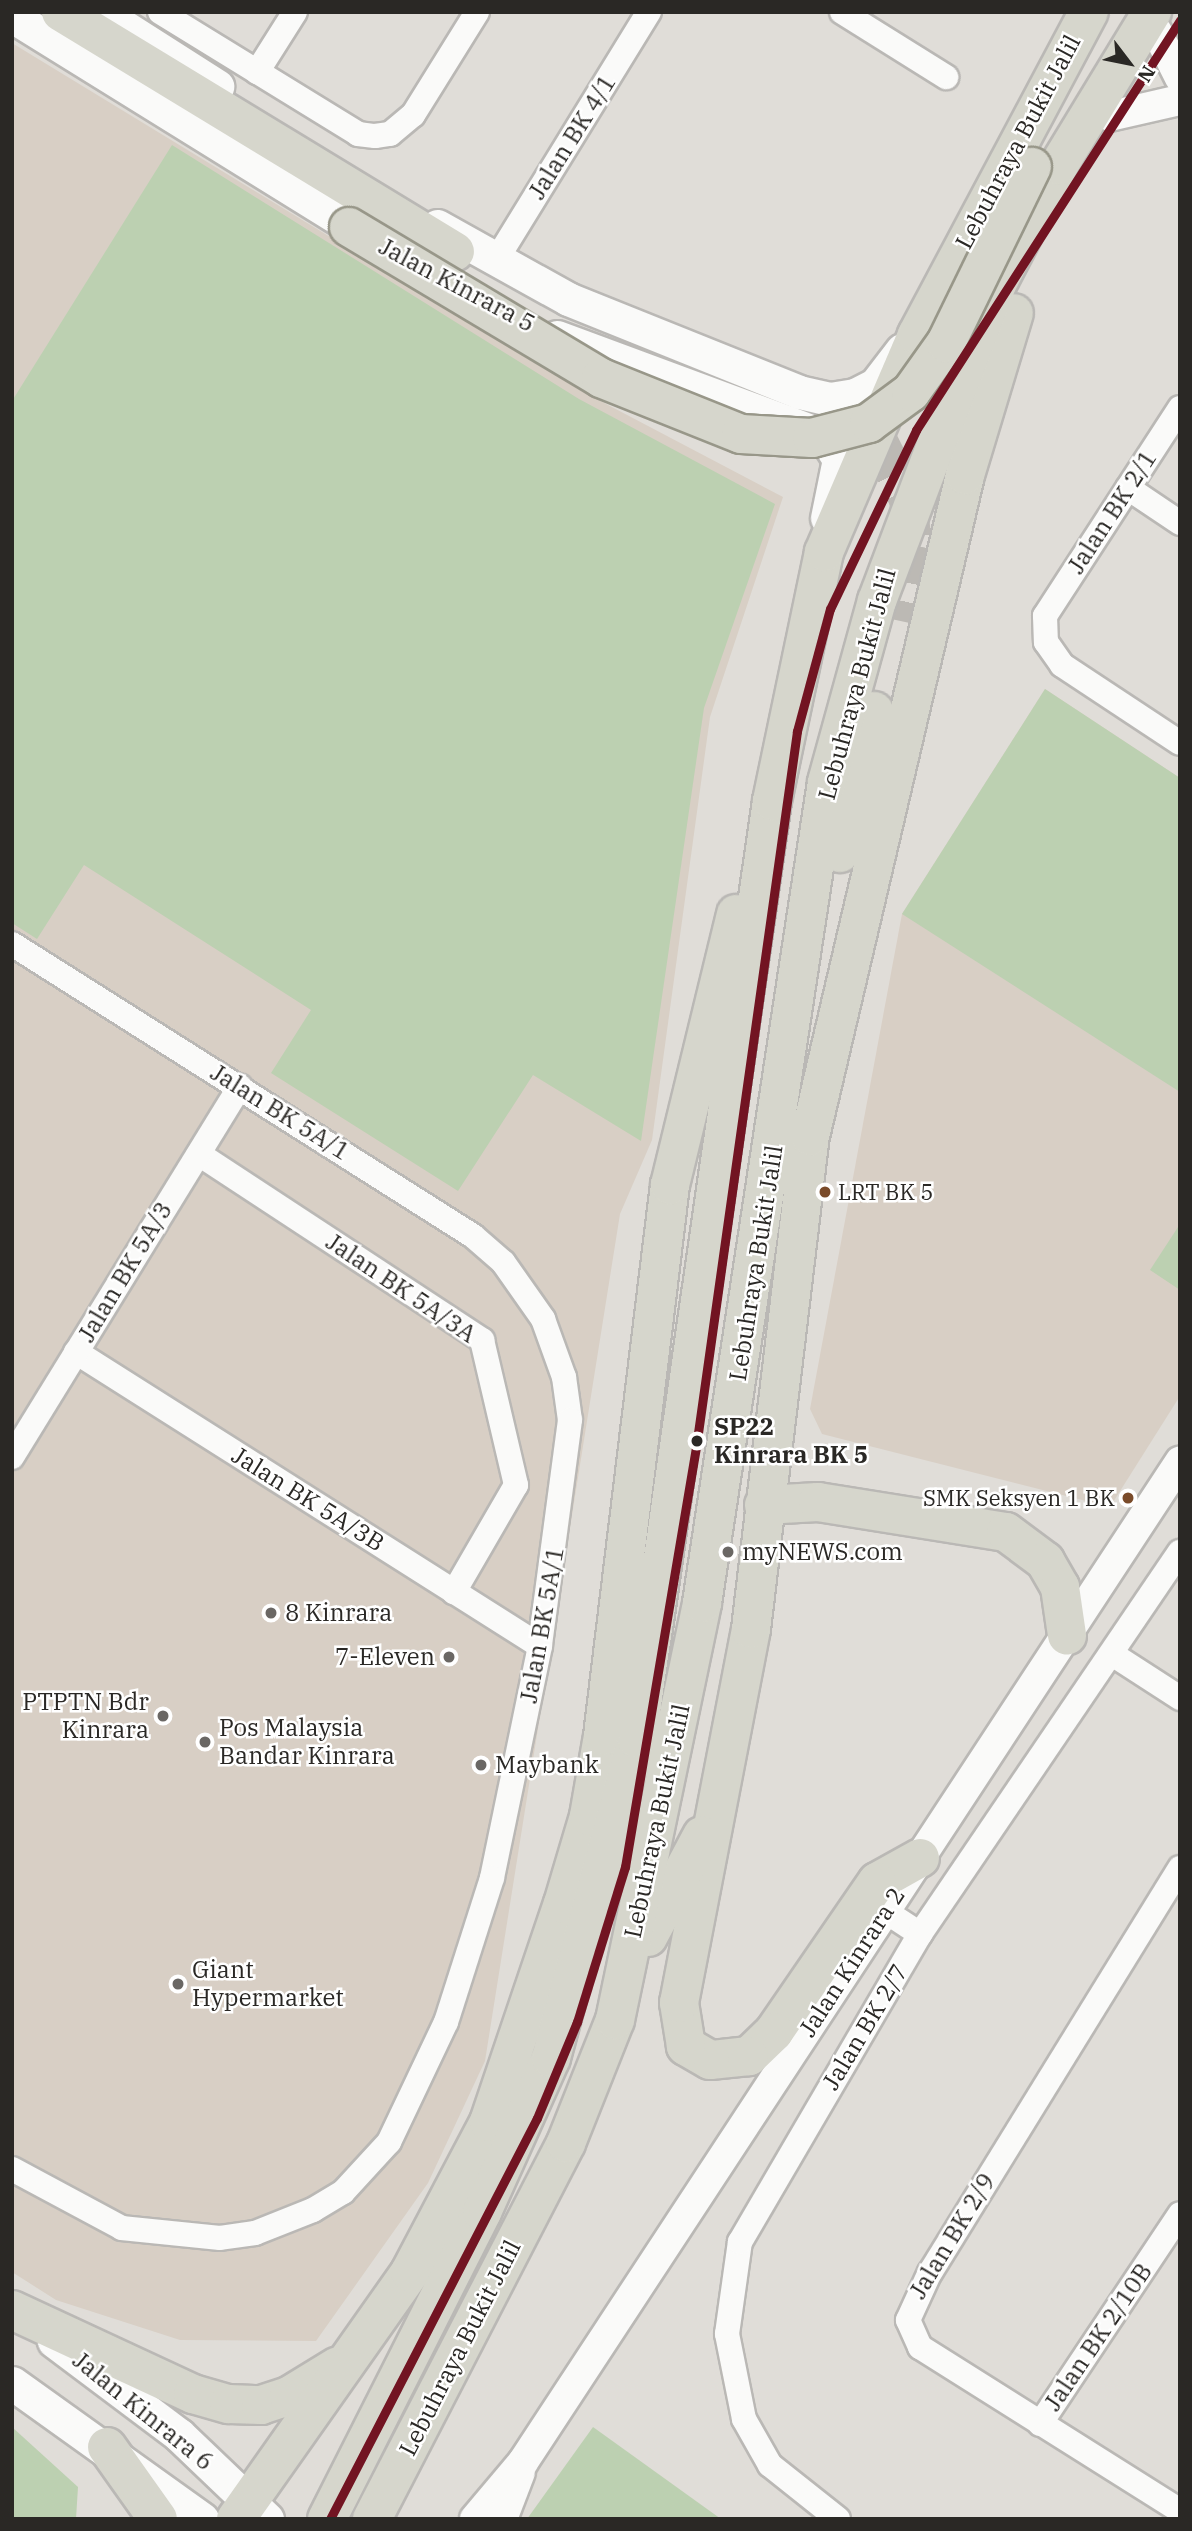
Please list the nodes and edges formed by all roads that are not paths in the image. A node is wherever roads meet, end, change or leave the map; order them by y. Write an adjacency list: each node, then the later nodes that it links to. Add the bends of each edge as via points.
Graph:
1 (61, 12): 17 (highway)
2 (101, 12): 18 (main road, Jalan Kinrara 5)
3 (160, 12): 11 (street)
4 (295, 12): 11 (street)
5 (477, 12): 11 (street, via 402,127 390,134 358,134)
6 (649, 12): 18 (street, Jalan BK 4/1)
7 (842, 12): 12 (street)
8 (1089, 12): 19 (highway, Lebuhraya Bukit Jalil)
9 (12, 16): 16 (main road, Jalan Kinrara 5)
10 (1152, 17): 13 (street); 15 (highway); 16 (highway, bridge, via 1032,167 946,343 911,392 869,424 812,438 741,434 601,378); 29 (highway, Lebuhraya Bukit Jalil, via 1059,165 996,286 877,601 827,782)
11 (257, 72)
12 (946, 77)
13 (1180, 78)
14 (1180, 100): 15 (street)
15 (1110, 116): 34 (highway, via 1037,251 997,359 965,475 810,1136)
16 (349, 227): 23 (main road, Jalan Kinrara 5, via 546,332 824,436 839,458)
17 (455, 253)
18 (495, 262): 19 (main road, Jalan Kinrara 5, via 642,330 830,399 875,385)
19 (937, 294): 23 (highway, Lebuhraya Bukit Jalil)
20 (1180, 408): 21 (street, Jalan BK 2/1)
21 (1128, 488): 22 (street); 25 (street, Jalan BK 2/1, via 1045,616 1046,642 1062,665)
22 (1180, 523)
23 (824, 552): 26 (highway, Lebuhraya Bukit Jalil)
24 (897, 620): 29 (highway, via 829,901 798,1072)
25 (1180, 743)
26 (772, 801): 42 (highway, via 721,965 670,1185); 47 (highway, Lebuhraya Bukit Jalil, via 637,1739)
27 (12, 944): 28 (street, Jalan BK 5A/1)
28 (240, 1087): 30 (street, Jalan BK 5A/3); 38 (street, Jalan BK 5A/1, via 473,1236 503,1262 542,1319 565,1377 570,1420)
29 (781, 1110): 48 (highway, Lebuhraya Bukit Jalil, via 702,1603)
30 (199, 1154): 31 (street, Jalan BK 5A/3); 36 (street, Jalan BK 5A/3A, via 482,1340 516,1485)
31 (76, 1352): 32 (street, Jalan BK 5A/3); 36 (street, Jalan BK 5A/3B)
32 (12, 1457)
33 (1180, 1462): 37 (street, Jalan Kinrara 2)
34 (764, 1504): 37 (highway, via 818,1502 1006,1532 1045,1561 1060,1587); 41 (highway, via 751,1629)
35 (1180, 1552): 39 (street, Jalan BK 2/7)
36 (454, 1592): 38 (street, Jalan BK 5A/3B)
37 (1067, 1635): 43 (street, Jalan Kinrara 2)
38 (540, 1646): 49 (street, Jalan BK 5A/1, via 492,1878 446,2022 419,2084 369,2168 313,2210 255,2233 220,2238 122,2228)
39 (1112, 1654): 40 (street); 46 (street, Jalan BK 2/7)
40 (1180, 1698)
41 (718, 1810): 43 (highway, via 679,2003 686,2046 710,2060 749,2056 774,2032 877,1882); 48 (highway, via 656,1916)
42 (589, 1816): 47 (highway); 52 (highway, via 489,2122 410,2272)
43 (920, 1858): 45 (street, Jalan Kinrara 2)
44 (1180, 1868): 54 (street, Jalan BK 2/9, via 910,2307 911,2335 920,2347)
45 (885, 1911): 46 (street); 56 (street, Jalan Kinrara 2)
46 (920, 1934): 65 (street, Jalan BK 2/7, via 756,2207 731,2273 729,2360 744,2419 770,2465)
47 (565, 2008): 57 (highway, Lebuhraya Bukit Jalil, via 518,2136)
48 (615, 2020): 60 (highway, Lebuhraya Bukit Jalil, via 566,2143)
49 (12, 2169)
50 (1180, 2214): 54 (street, Jalan BK 2/10B)
51 (12, 2310): 52 (highway, via 193,2394 229,2404 261,2405 289,2396); 59 (main road, Jalan Kinrara 6, via 179,2435)
52 (354, 2355): 59 (highway)
53 (12, 2384): 55 (main road, Jalan Kinrara 6)
54 (1040, 2424): 58 (street, Jalan BK 2/9)
55 (107, 2446): 61 (highway); 62 (main road, Jalan Kinrara 6)
56 (523, 2462): 63 (street, Jalan Kinrara 2); 64 (street, Jalan Kinrara 2)
57 (334, 2506)
58 (1180, 2511)
59 (251, 2513)
60 (372, 2518)
61 (158, 2519)
62 (202, 2519)
63 (475, 2519)
64 (502, 2519)
65 (838, 2519)

